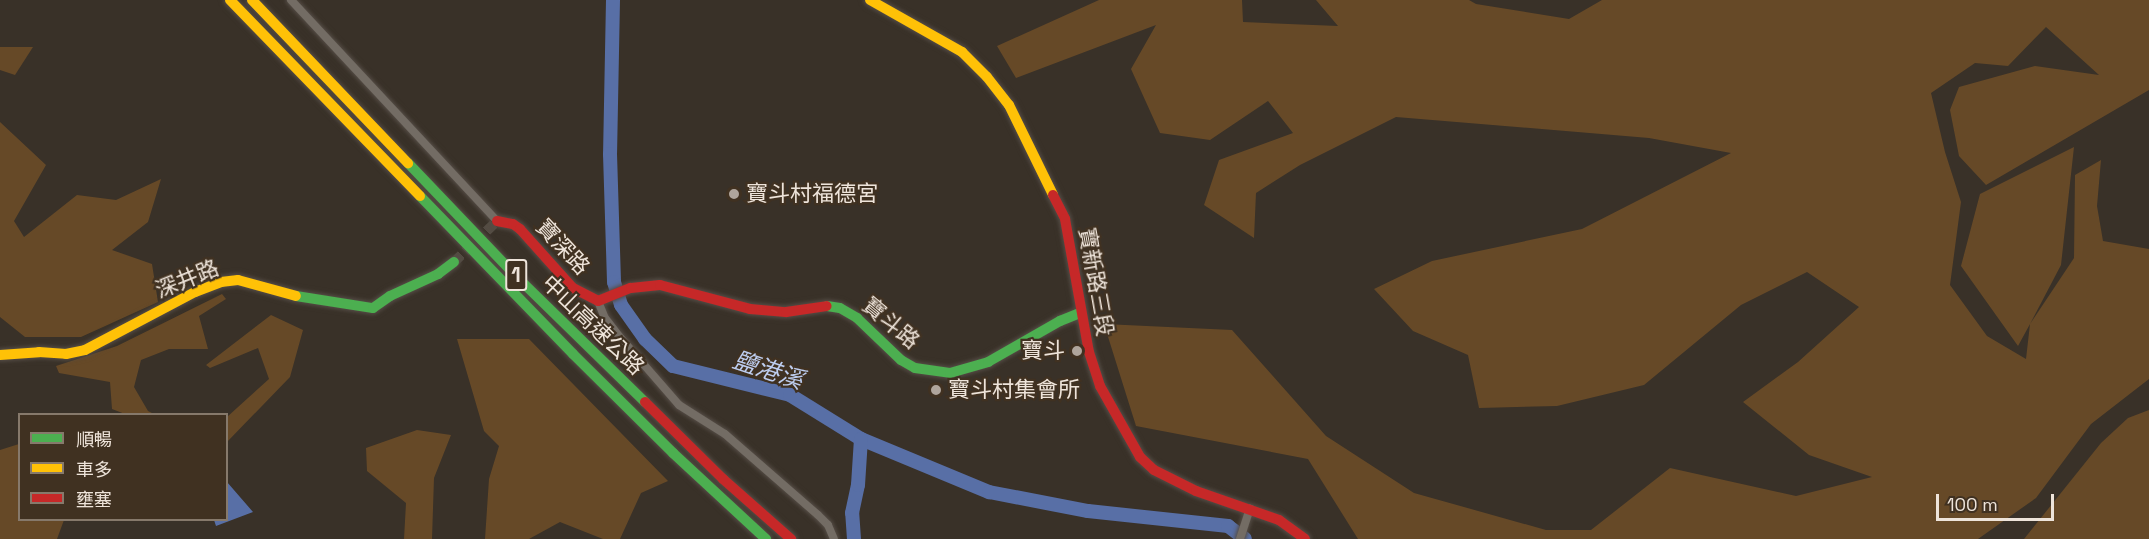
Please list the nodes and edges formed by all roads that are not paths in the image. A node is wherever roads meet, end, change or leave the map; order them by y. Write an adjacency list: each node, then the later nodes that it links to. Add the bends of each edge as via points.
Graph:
1 (230, 0): 11 (main road, 中山高速公路 / 1, via 573,354)
2 (252, 0): 12 (main road, 中山高速公路 / 1, via 529,288 723,479)
3 (291, 0): 5 (street, 寶深路)
4 (870, 0): 8 (main road, 寶新路三段, via 955,47 1009,105 1065,219)
5 (497, 222): 7 (main road, 寶深路, via 520,229 573,288)
6 (454, 262): 9 (main road, 深井路, via 373,308 296,296 238,280 221,282 85,350)
7 (598, 301): 8 (main road, 寶斗路, via 631,288 660,285 750,309 786,312 823,305 840,308 857,318 901,360 915,368 939,373 988,362); 13 (street, 寶深路, via 619,336 679,405 725,434 818,515)
8 (1080, 313): 10 (main road, 寶新路三段, via 1100,386 1140,457 1154,470 1196,491)
9 (0, 356)
10 (1250, 508): 14 (street); 15 (main road, 寶新路三段, via 1280,520)
11 (766, 539)
12 (791, 539)
13 (834, 539)
14 (1240, 539)
15 (1305, 539)

